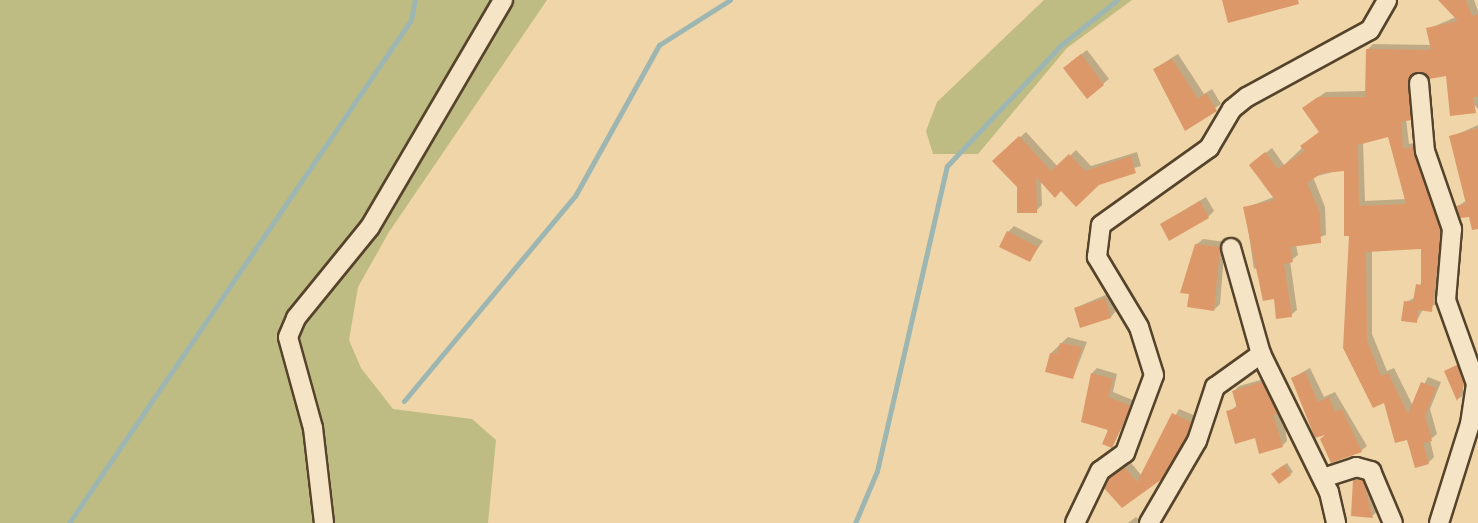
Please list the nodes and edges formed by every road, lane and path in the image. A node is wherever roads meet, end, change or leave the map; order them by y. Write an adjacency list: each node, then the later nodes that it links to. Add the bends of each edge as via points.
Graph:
1 (502, 0): 7 (street, via 370,227 296,318 288,337 314,428)
2 (1387, 0): 8 (street, via 1370,30 1247,97 1232,110 1209,148 1101,225 1097,257 1139,327 1154,375 1125,453 1100,471)
3 (1419, 84): 12 (street, via 1425,151 1452,229 1446,300 1476,384 1470,424)
4 (1232, 248): 5 (street)
5 (1261, 354): 6 (street, via 1311,465); 9 (street, via 1215,387 1197,441)
6 (1323, 478): 10 (street); 11 (street, via 1356,467 1371,471)
7 (324, 523)
8 (1076, 523)
9 (1149, 523)
10 (1336, 523)
11 (1393, 523)
12 (1439, 523)

